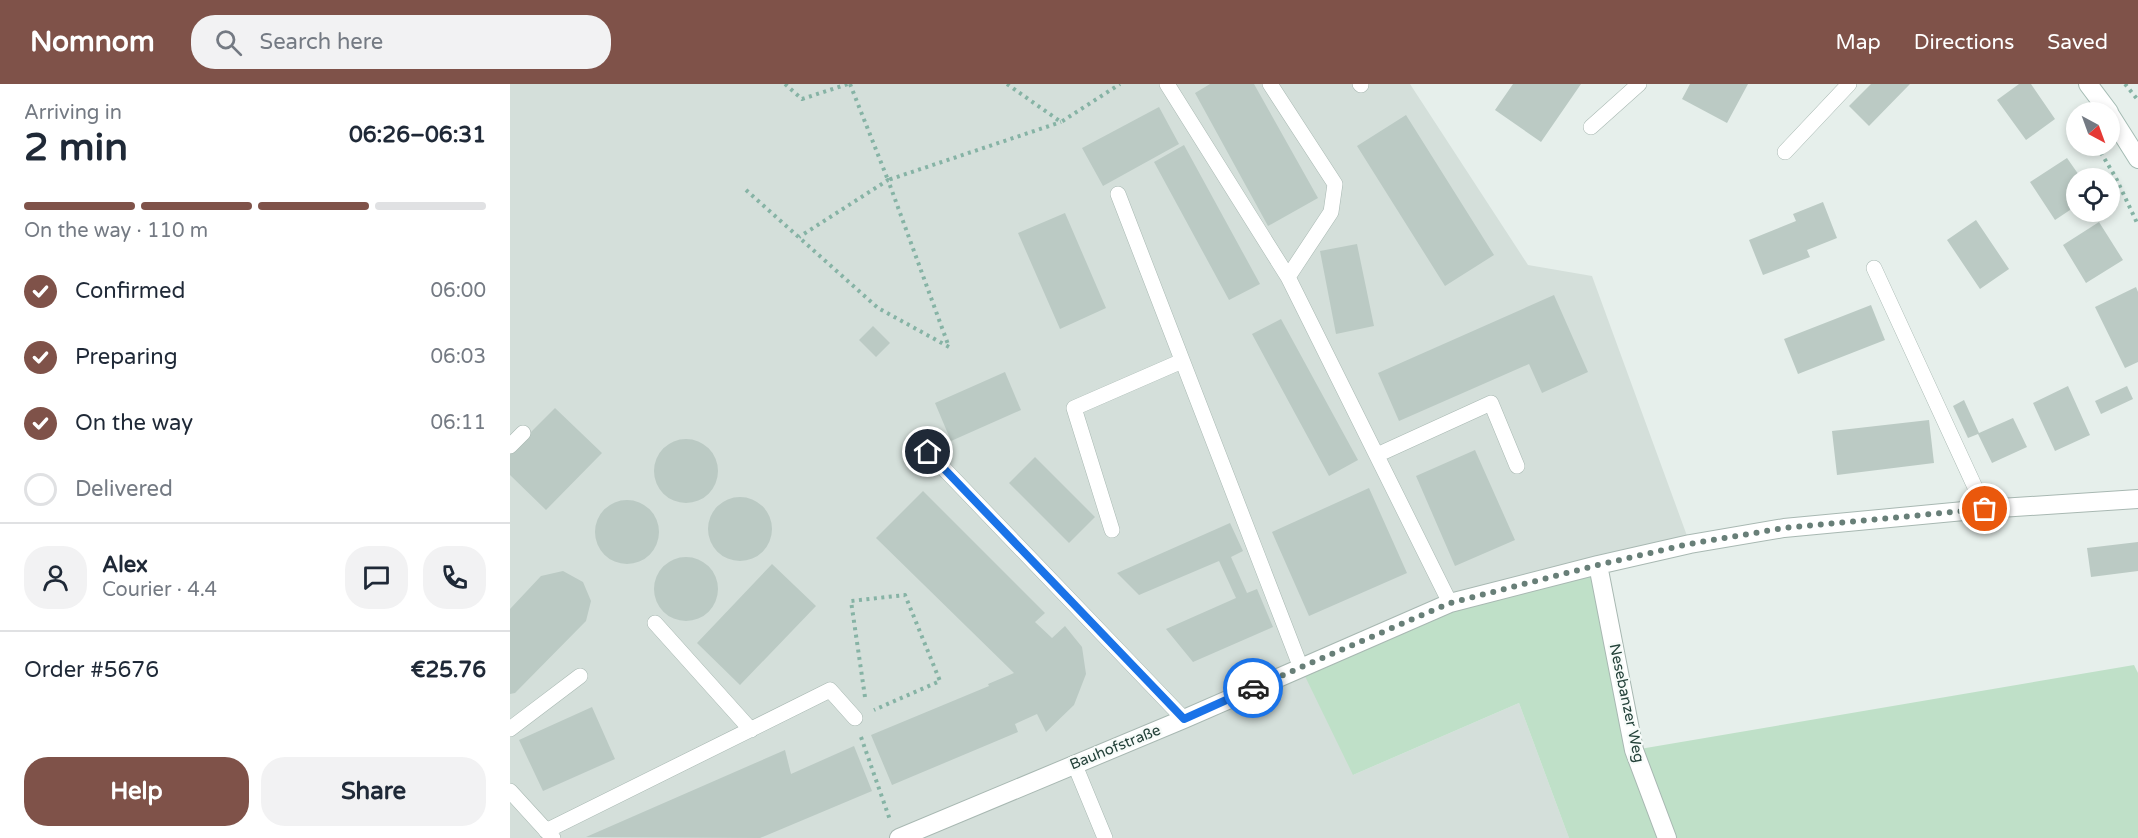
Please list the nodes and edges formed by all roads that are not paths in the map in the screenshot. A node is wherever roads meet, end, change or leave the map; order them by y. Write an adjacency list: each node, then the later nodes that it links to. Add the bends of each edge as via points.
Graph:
1 (1167, 84): 13 (lane)
2 (1270, 84): 13 (lane, via 1335,184 1331,212)
3 (1639, 84): 7 (lane)
4 (1849, 84): 9 (lane)
5 (2088, 84): 6 (street)
6 (2101, 102)
7 (1591, 127)
8 (2120, 130): 10 (street)
9 (1785, 152)
10 (2138, 159)
11 (1118, 194): 14 (lane)
12 (1874, 268): 21 (lane)
13 (1288, 276): 18 (lane)
14 (1182, 361): 22 (lane, via 1074,408); 26 (lane)
15 (523, 433): 16 (lane)
16 (510, 446)
17 (928, 452): 29 (lane)
18 (1377, 455): 19 (lane, via 1491,403); 24 (lane)
19 (1517, 466)
20 (2138, 499): 21 (street, Bauhofstraße)
21 (1985, 509): 23 (street, Bauhofstraße, via 1784,528)
22 (1112, 530)
23 (1598, 565): 24 (street, Bauhofstraße); 37 (street, Nesebanzer Weg, via 1634,750)
24 (1450, 603): 26 (street, Bauhofstraße)
25 (655, 623): 31 (lane)
26 (1301, 668): 29 (street, Bauhofstraße)
27 (580, 676): 30 (lane)
28 (861, 715): 31 (lane, via 830,690)
29 (1184, 719): 32 (street, Bauhofstraße)
30 (510, 729)
31 (751, 730): 35 (lane)
32 (1074, 764): 34 (street, Bauhofstraße); 36 (lane)
33 (510, 791): 35 (lane)
34 (895, 833)
35 (550, 835)
36 (1106, 838)
37 (1668, 838)

